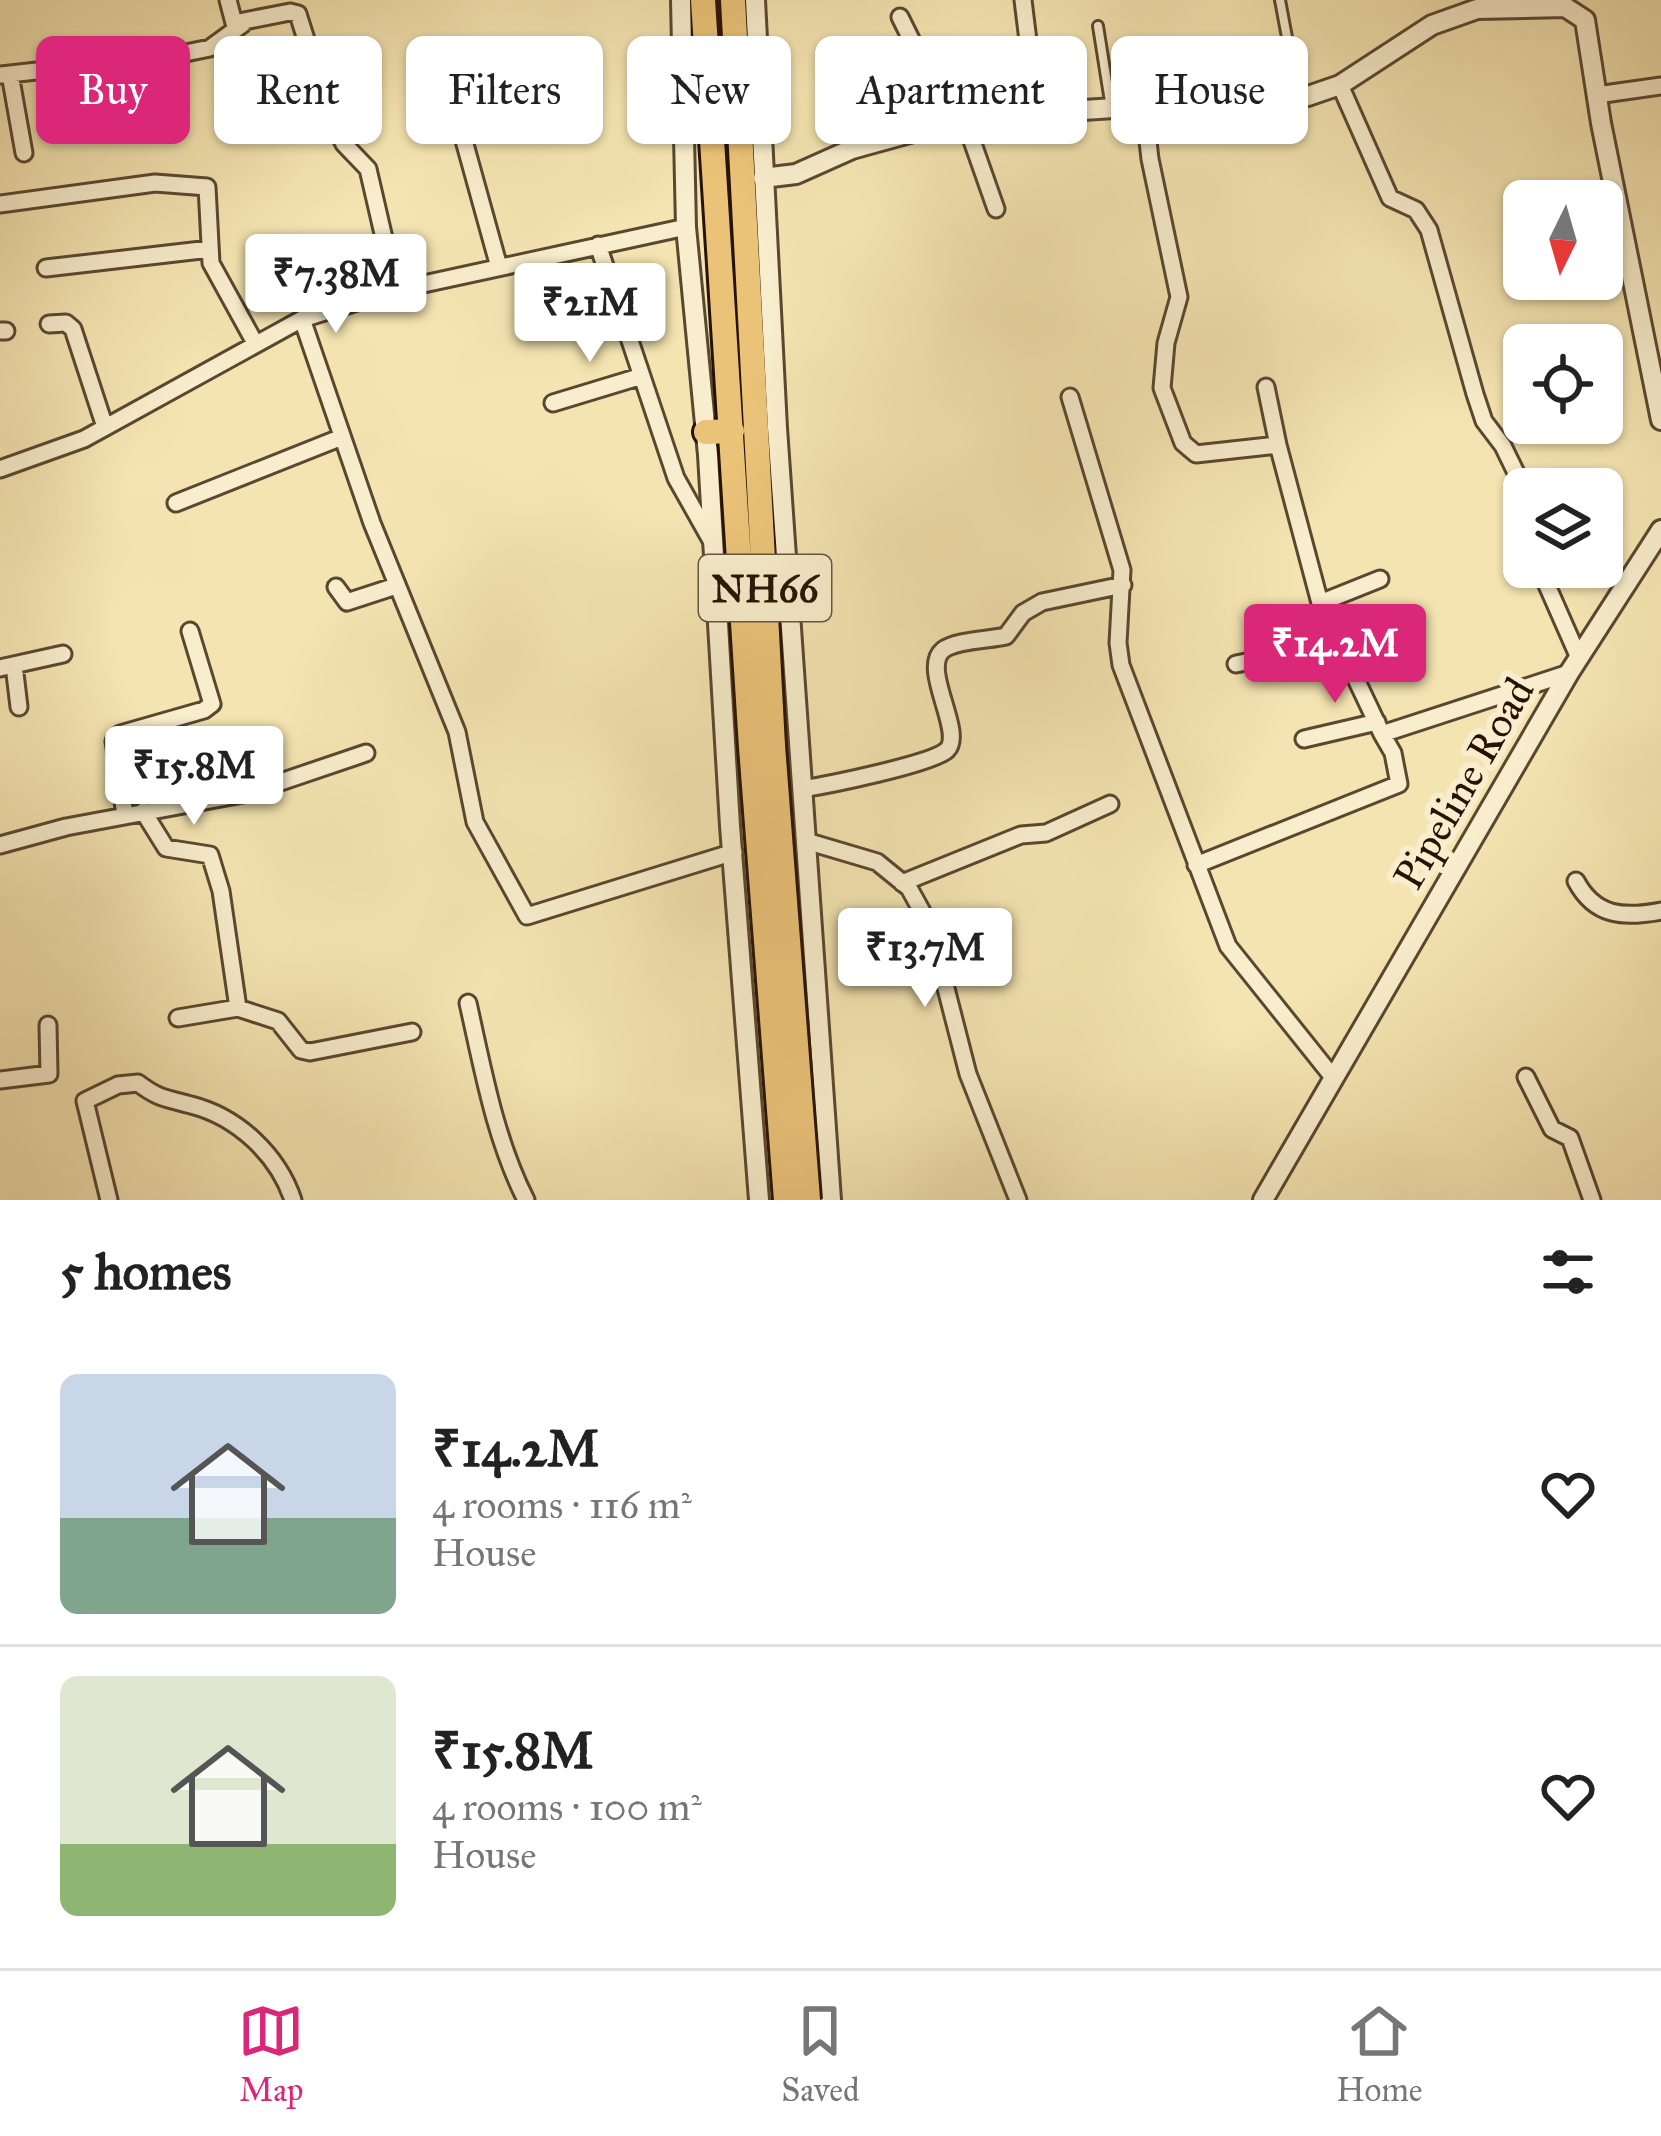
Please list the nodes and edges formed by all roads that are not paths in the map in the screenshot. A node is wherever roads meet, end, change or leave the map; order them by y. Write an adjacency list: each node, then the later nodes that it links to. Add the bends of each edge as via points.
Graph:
1 (228, 0): 11 (street, via 234,22)
2 (681, 0): 32 (street)
3 (704, 0): 47 (highway, NH66)
4 (733, 0): 47 (highway, NH66)
5 (755, 0): 29 (street)
6 (1023, 0): 14 (street)
7 (1280, 0): 15 (lane)
8 (1451, 9): 9 (street); 19 (street)
9 (1585, 10): 22 (street)
10 (900, 17): 13 (street)
11 (243, 24): 16 (street); 37 (street, via 298,14 331,119 368,169)
12 (1097, 26): 23 (lane)
13 (909, 36)
14 (1027, 36)
15 (1287, 36)
16 (190, 52)
17 (36, 72): 18 (street)
18 (5, 75): 28 (street)
19 (1340, 85): 21 (street); 51 (street, via 1390,198 1416,210 1429,230 1484,421)
20 (1661, 86): 22 (street)
21 (1308, 95)
22 (1597, 95): 45 (street)
23 (1111, 104)
24 (465, 144): 35 (street)
25 (870, 144): 29 (street, via 796,175)
26 (966, 144): 31 (street)
27 (1148, 144): 50 (street, via 1179,297 1162,368 1171,420 1196,454)
28 (24, 153)
29 (763, 178): 47 (street)
30 (0, 204): 34 (street, via 155,183 207,188)
31 (997, 209)
32 (686, 227): 33 (street); 48 (street)
33 (598, 245): 35 (street); 41 (street)
34 (210, 249): 36 (street); 40 (street)
35 (499, 267): 37 (street)
36 (46, 268)
37 (395, 290): 38 (street)
38 (302, 319): 40 (street); 49 (street)
39 (49, 324): 46 (street, via 74,329)
40 (255, 343): 46 (street)
41 (642, 376): 44 (street); 55 (street, via 676,478)
42 (1266, 387): 50 (street)
43 (1070, 397): 57 (street)
44 (554, 403)
45 (1661, 419)
46 (105, 427): 52 (street)
47 (755, 429): 48 (highway); 72 (street); 99 (highway, NH66, bridge); 100 (highway, NH66, bridge)
48 (706, 431): 55 (street)
49 (342, 437): 53 (street); 58 (street)
50 (1278, 445): 61 (street)
51 (1514, 468)
52 (0, 469)
53 (176, 503)
54 (1661, 530): 66 (street, Pipeline Road)
55 (713, 544): 78 (street)
56 (1380, 579): 61 (street)
57 (1123, 585): 72 (street, via 1042,602 1006,636 945,648 936,670 947,750); 79 (street, via 1121,665)
58 (396, 586): 59 (street, via 347,602); 78 (street, via 457,732 475,822 527,916)
59 (336, 587)
60 (1546, 588): 66 (street)
61 (1320, 603): 63 (street)
62 (190, 631): 75 (street, via 212,704 114,741)
63 (1339, 643): 65 (street); 69 (street)
64 (64, 654): 67 (street)
65 (1236, 664)
66 (1574, 665): 69 (street); 90 (street, Pipeline Road)
67 (7, 666): 68 (street)
68 (19, 707)
69 (1380, 728): 70 (street); 79 (street, via 1399,784)
70 (1304, 739)
71 (366, 753): 74 (street, via 248,793)
72 (802, 789): 76 (street)
73 (1110, 804): 81 (street)
74 (143, 811): 75 (street); 84 (street, via 166,848 213,860)
75 (125, 814): 77 (street)
76 (806, 841): 81 (street, via 877,862); 88 (street)
77 (0, 844)
78 (734, 852): 89 (street)
79 (1196, 865): 90 (street, via 1228,946)
80 (1576, 881): 82 (street, via 1587,902 1606,910)
81 (902, 883): 102 (street, via 930,926 968,1074)
82 (1661, 911)
83 (468, 1003): 97 (street, via 511,1171)
84 (238, 1008): 85 (street); 87 (street, via 278,1021 310,1052)
85 (178, 1018)
86 (48, 1025): 92 (street, via 50,1074)
87 (412, 1032)
88 (819, 1041): 89 (street, via 802,1050); 93 (street)
89 (746, 1045): 94 (street)
90 (1332, 1076): 103 (street, Pipeline Road)
91 (1526, 1077): 104 (street, via 1552,1130 1570,1138)
92 (0, 1080)
93 (825, 1113): 94 (street, via 804,1103 771,1106); 101 (street)
94 (753, 1118): 98 (street)
95 (109, 1200): 96 (street, via 86,1101 138,1083 160,1100 232,1123 272,1157)
96 (293, 1200)
97 (526, 1200)
98 (759, 1200)
99 (786, 1200)
100 (808, 1200)
101 (831, 1200)
102 (1018, 1200)
103 (1264, 1200)
104 (1592, 1200)

